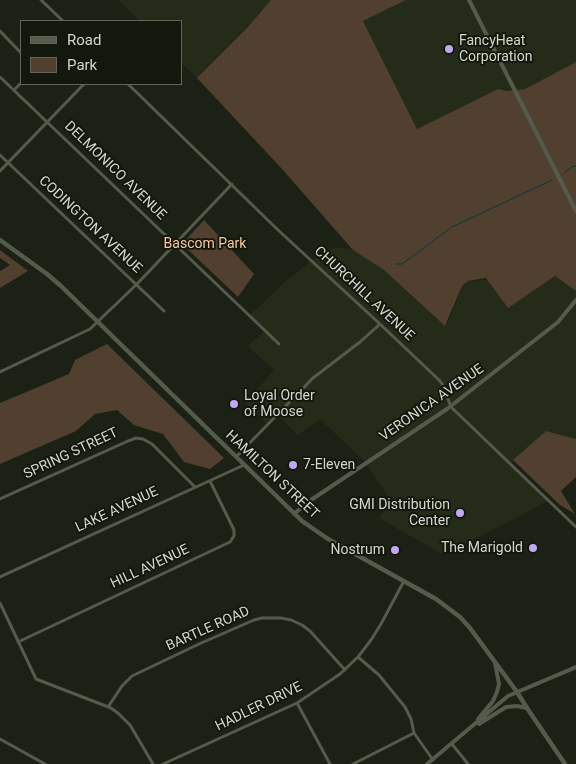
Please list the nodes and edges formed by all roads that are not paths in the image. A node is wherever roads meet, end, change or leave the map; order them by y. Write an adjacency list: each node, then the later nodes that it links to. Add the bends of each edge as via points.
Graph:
1 (41, 0): 3 (street)
2 (469, 0): 16 (street)
3 (61, 20)
4 (0, 31): 5 (street)
5 (20, 52)
6 (0, 77): 10 (street, DELMONICO AVENUE)
7 (20, 84): 10 (street)
8 (83, 85): 11 (street)
9 (129, 85): 15 (street, CHURCHILL AVENUE)
10 (14, 90): 11 (street, DELMONICO AVENUE)
11 (48, 122): 13 (street); 18 (street, DELMONICO AVENUE)
12 (0, 155): 13 (street, CODINGTON AVENUE)
13 (8, 163): 14 (street); 19 (street, CODINGTON AVENUE)
14 (0, 171)
15 (232, 184): 18 (street); 23 (street, CHURCHILL AVENUE)
16 (576, 212)
17 (0, 240): 22 (main road, HAMILTON STREET, via 47,274)
18 (175, 244): 19 (street); 24 (street, DELMONICO AVENUE)
19 (136, 285): 21 (street, CODINGTON AVENUE); 22 (street)
20 (576, 300): 26 (street, VERONICA AVENUE, via 558,322)
21 (164, 311)
22 (98, 322): 25 (street, via 82,334); 27 (main road, HAMILTON STREET)
23 (380, 324): 26 (street, CHURCHILL AVENUE, via 439,380); 27 (street, via 313,378)
24 (280, 344)
25 (0, 372)
26 (450, 406): 32 (street, VERONICA AVENUE); 33 (street, CHURCHILL AVENUE)
27 (236, 457): 28 (main road, HAMILTON STREET)
28 (244, 465): 29 (street, LAKE AVENUE); 32 (main road, HAMILTON STREET)
29 (210, 481): 30 (street, LAKE AVENUE); 37 (street, HILL AVENUE, via 234,530 230,542)
30 (195, 487): 31 (street, SPRING STREET, via 152,444 136,438); 34 (street, LAKE AVENUE)
31 (0, 499)
32 (294, 514): 35 (main road, HAMILTON STREET, via 318,533)
33 (576, 527)
34 (0, 577)
35 (404, 580): 38 (street, HADLER DRIVE, via 381,624); 39 (main road, HAMILTON STREET, via 460,617)
36 (0, 603): 37 (street)
37 (18, 642): 44 (street, via 36,679)
38 (358, 657): 41 (street, HADLER DRIVE); 47 (street, via 379,675 405,707)
39 (495, 661): 42 (main road, HAMILTON STREET); 46 (street, via 498,692)
40 (576, 667): 42 (street)
41 (345, 670): 43 (street, HADLER DRIVE); 44 (street, BARTLE ROAD, via 302,625 281,618 262,618 132,676)
42 (517, 692): 45 (main road, HAMILTON STREET); 46 (street)
43 (297, 704): 53 (street, HADLER DRIVE); 54 (street)
44 (108, 707): 52 (street, via 130,725)
45 (527, 708): 46 (street, via 506,707); 58 (main road, HAMILTON STREET)
46 (469, 730): 49 (street)
47 (414, 733): 50 (street); 55 (street)
48 (0, 738): 51 (street)
49 (452, 744): 50 (street); 57 (street)
50 (433, 760): 56 (street)
51 (45, 764)
52 (153, 764)
53 (163, 764)
54 (330, 764)
55 (353, 764)
56 (427, 764)
57 (468, 764)
58 (566, 764)

